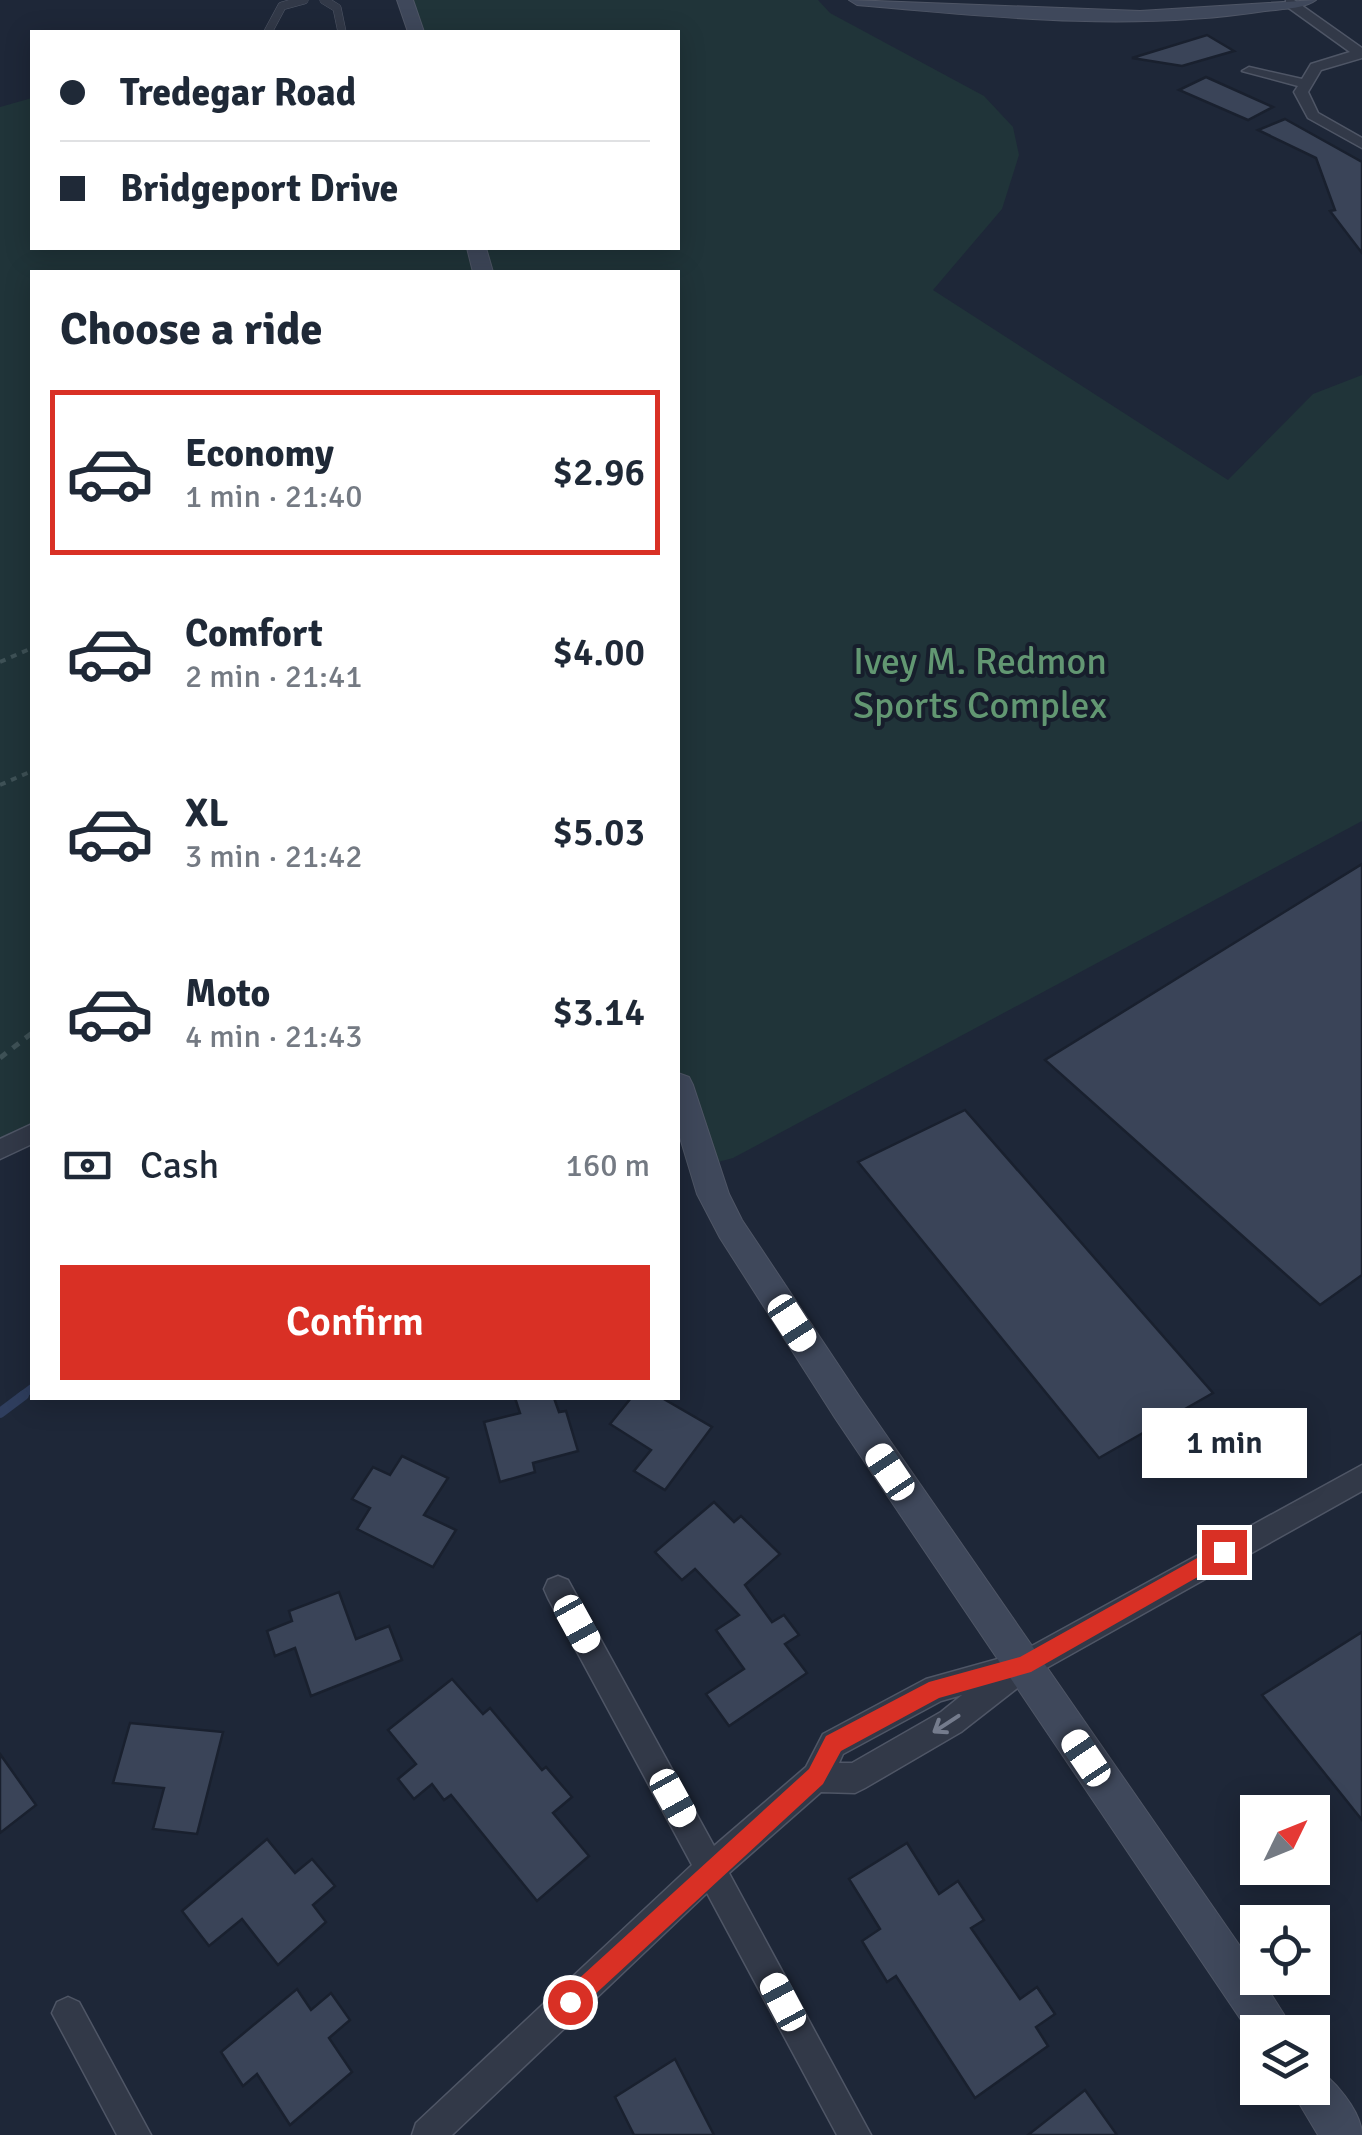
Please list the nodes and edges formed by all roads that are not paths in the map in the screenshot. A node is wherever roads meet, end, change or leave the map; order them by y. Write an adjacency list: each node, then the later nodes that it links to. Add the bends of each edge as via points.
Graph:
1 (304, 0): 6 (lane, via 282,6)
2 (324, 0): 7 (lane, via 337,8)
3 (405, 0): 8 (street)
4 (858, 0): 5 (street, via 1088,16)
5 (1299, 2): 9 (street)
6 (269, 30)
7 (342, 30)
8 (415, 30)
9 (1361, 53): 11 (street, via 1316,67)
10 (1248, 71): 11 (street)
11 (1304, 83): 12 (street, via 1301,97 1313,115)
12 (1362, 144)
13 (680, 1092): 18 (street, via 731,1229)
14 (30, 1134): 15 (street)
15 (0, 1150)
16 (1362, 1477): 18 (street)
17 (558, 1589): 20 (street)
18 (1024, 1666): 19 (street, one-way to 19, via 951,1722 855,1778); 19 (street, via 936,1689 850,1734 833,1744); 22 (street)
19 (816, 1777): 20 (street)
20 (711, 1868): 25 (street); 26 (street)
21 (68, 2014): 24 (street)
22 (1262, 2015)
23 (1323, 2105): 27 (street)
24 (135, 2135)
25 (428, 2135)
26 (855, 2135)
27 (1344, 2135)

